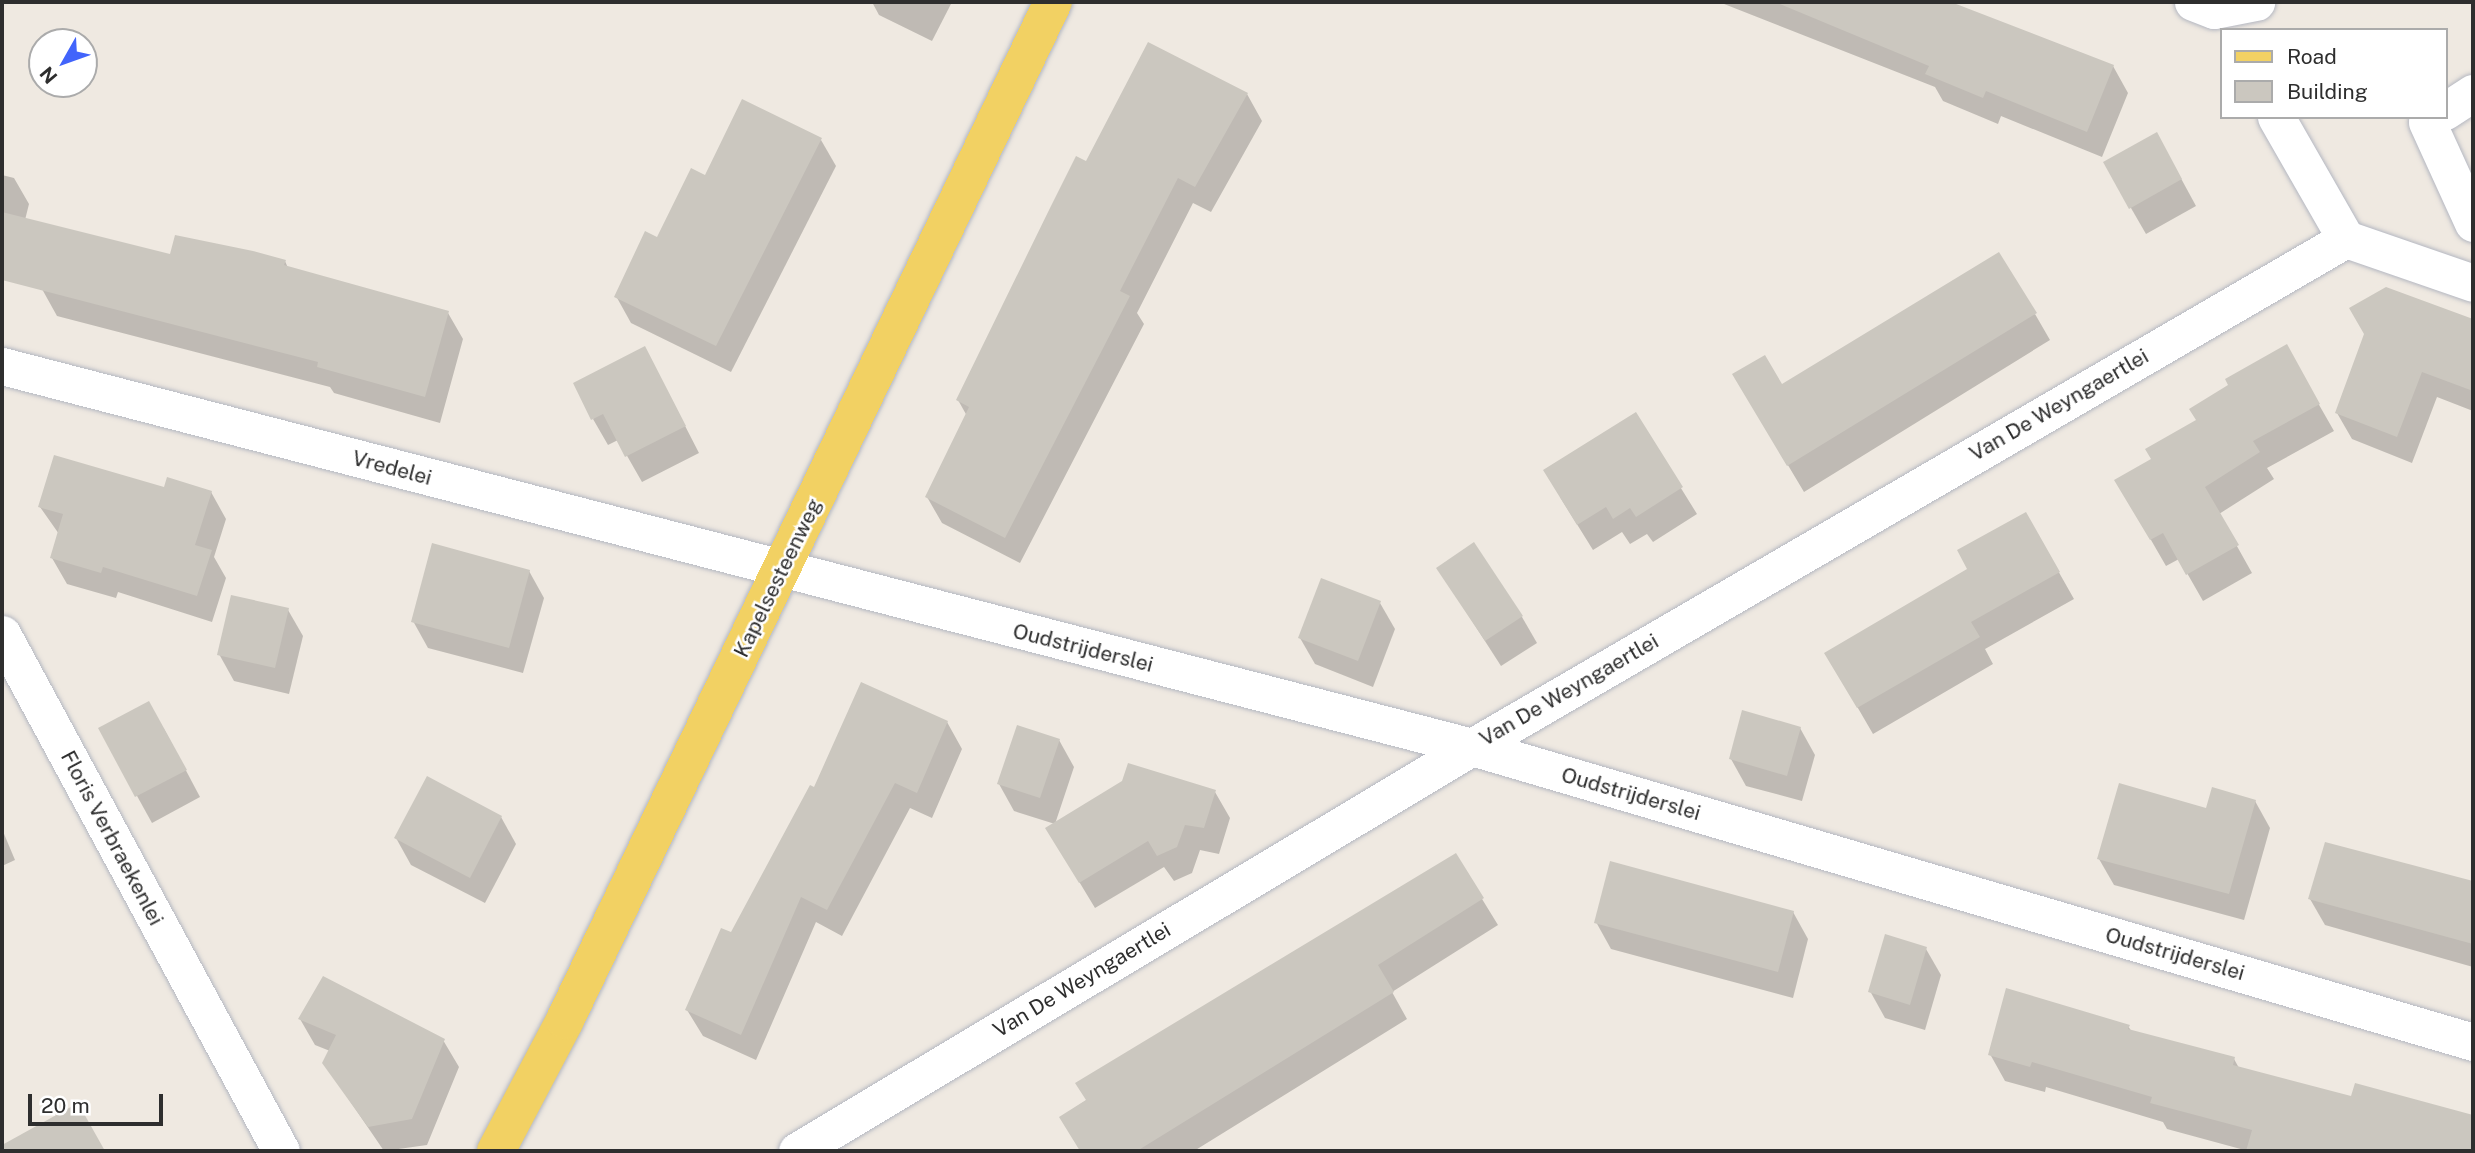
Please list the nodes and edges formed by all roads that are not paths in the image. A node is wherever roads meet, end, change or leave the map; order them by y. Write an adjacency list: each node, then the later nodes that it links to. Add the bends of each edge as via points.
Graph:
1 (1053, 2): 12 (main road, Kapelsesteenweg)
2 (2256, 2): 3 (street)
3 (2211, 14)
4 (2473, 93): 5 (street)
5 (2447, 110)
6 (2277, 119): 9 (street)
7 (2432, 119): 8 (street, via 2427,122)
8 (2473, 223)
9 (2346, 239): 10 (street); 14 (street, Van De Weyngaertlei)
10 (2473, 283)
11 (2, 366): 12 (street, Vredelei)
12 (782, 571): 14 (street, Oudstrijderslei); 17 (main road, Kapelsesteenweg, via 565,1020)
13 (2, 634): 16 (street, Floris Verbraekenlei)
14 (1472, 747): 15 (street, Oudstrijderslei); 18 (street, Van De Weyngaertlei)
15 (2473, 1042)
16 (281, 1151)
17 (496, 1151)
18 (797, 1151)

